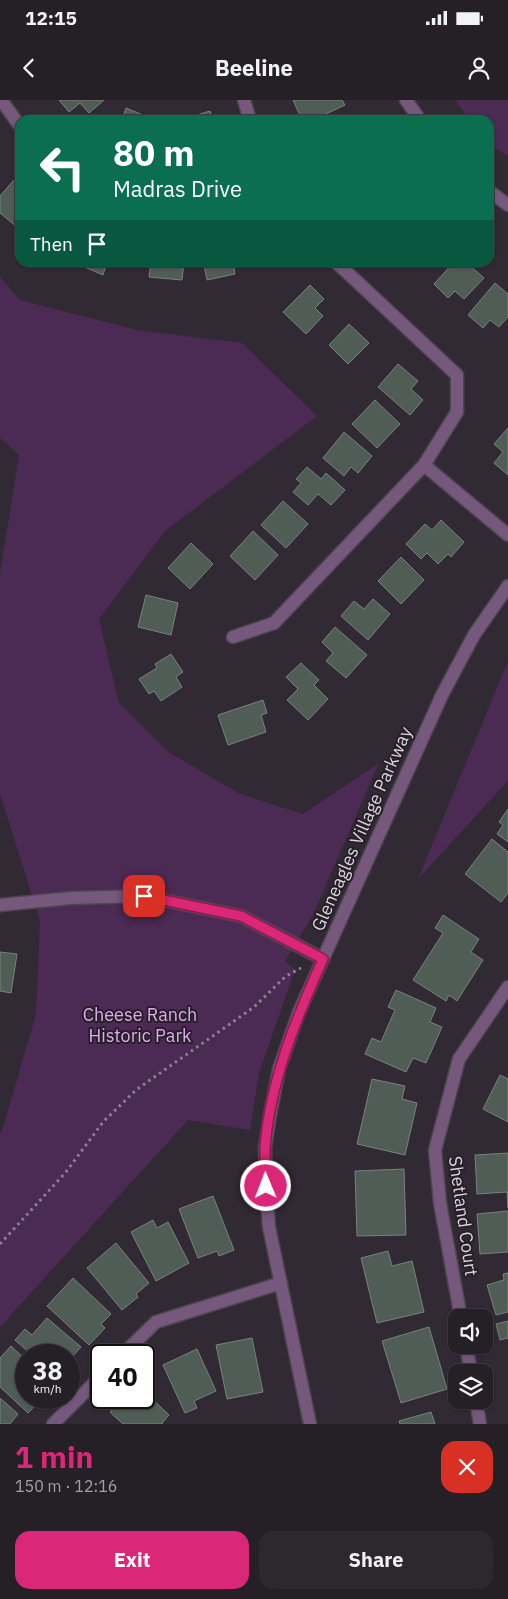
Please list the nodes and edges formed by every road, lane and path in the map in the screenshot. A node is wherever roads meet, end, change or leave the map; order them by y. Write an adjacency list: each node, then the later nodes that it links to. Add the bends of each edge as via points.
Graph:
1 (1, 100): 6 (street)
2 (244, 100): 4 (street)
3 (406, 100): 5 (street)
4 (248, 115)
5 (416, 115)
6 (15, 119)
7 (494, 195): 8 (street)
8 (508, 205)
9 (341, 267): 10 (street, via 457,374 457,412)
10 (424, 465): 11 (street); 13 (street, via 274,623)
11 (508, 535)
12 (508, 586): 15 (street, Gleneagles Village Parkway, via 474,635 442,695)
13 (233, 637)
14 (0, 905): 15 (street, via 71,898 144,896 241,916)
15 (323, 959): 17 (path, via 286,976 254,1007 136,1090 103,1122 66,1172); 18 (street, Gleneagles Village Parkway, via 299,1012 280,1069 265,1148 269,1227)
16 (508, 988): 19 (street, Shetland Court, via 459,1059 436,1150 440,1203)
17 (0, 1244)
18 (281, 1283): 20 (street, via 156,1322); 24 (street, Gleneagles Village Parkway)
19 (459, 1309)
20 (133, 1344)
21 (90, 1387): 23 (street)
22 (478, 1409): 25 (street)
23 (53, 1424)
24 (310, 1424)
25 (480, 1424)

